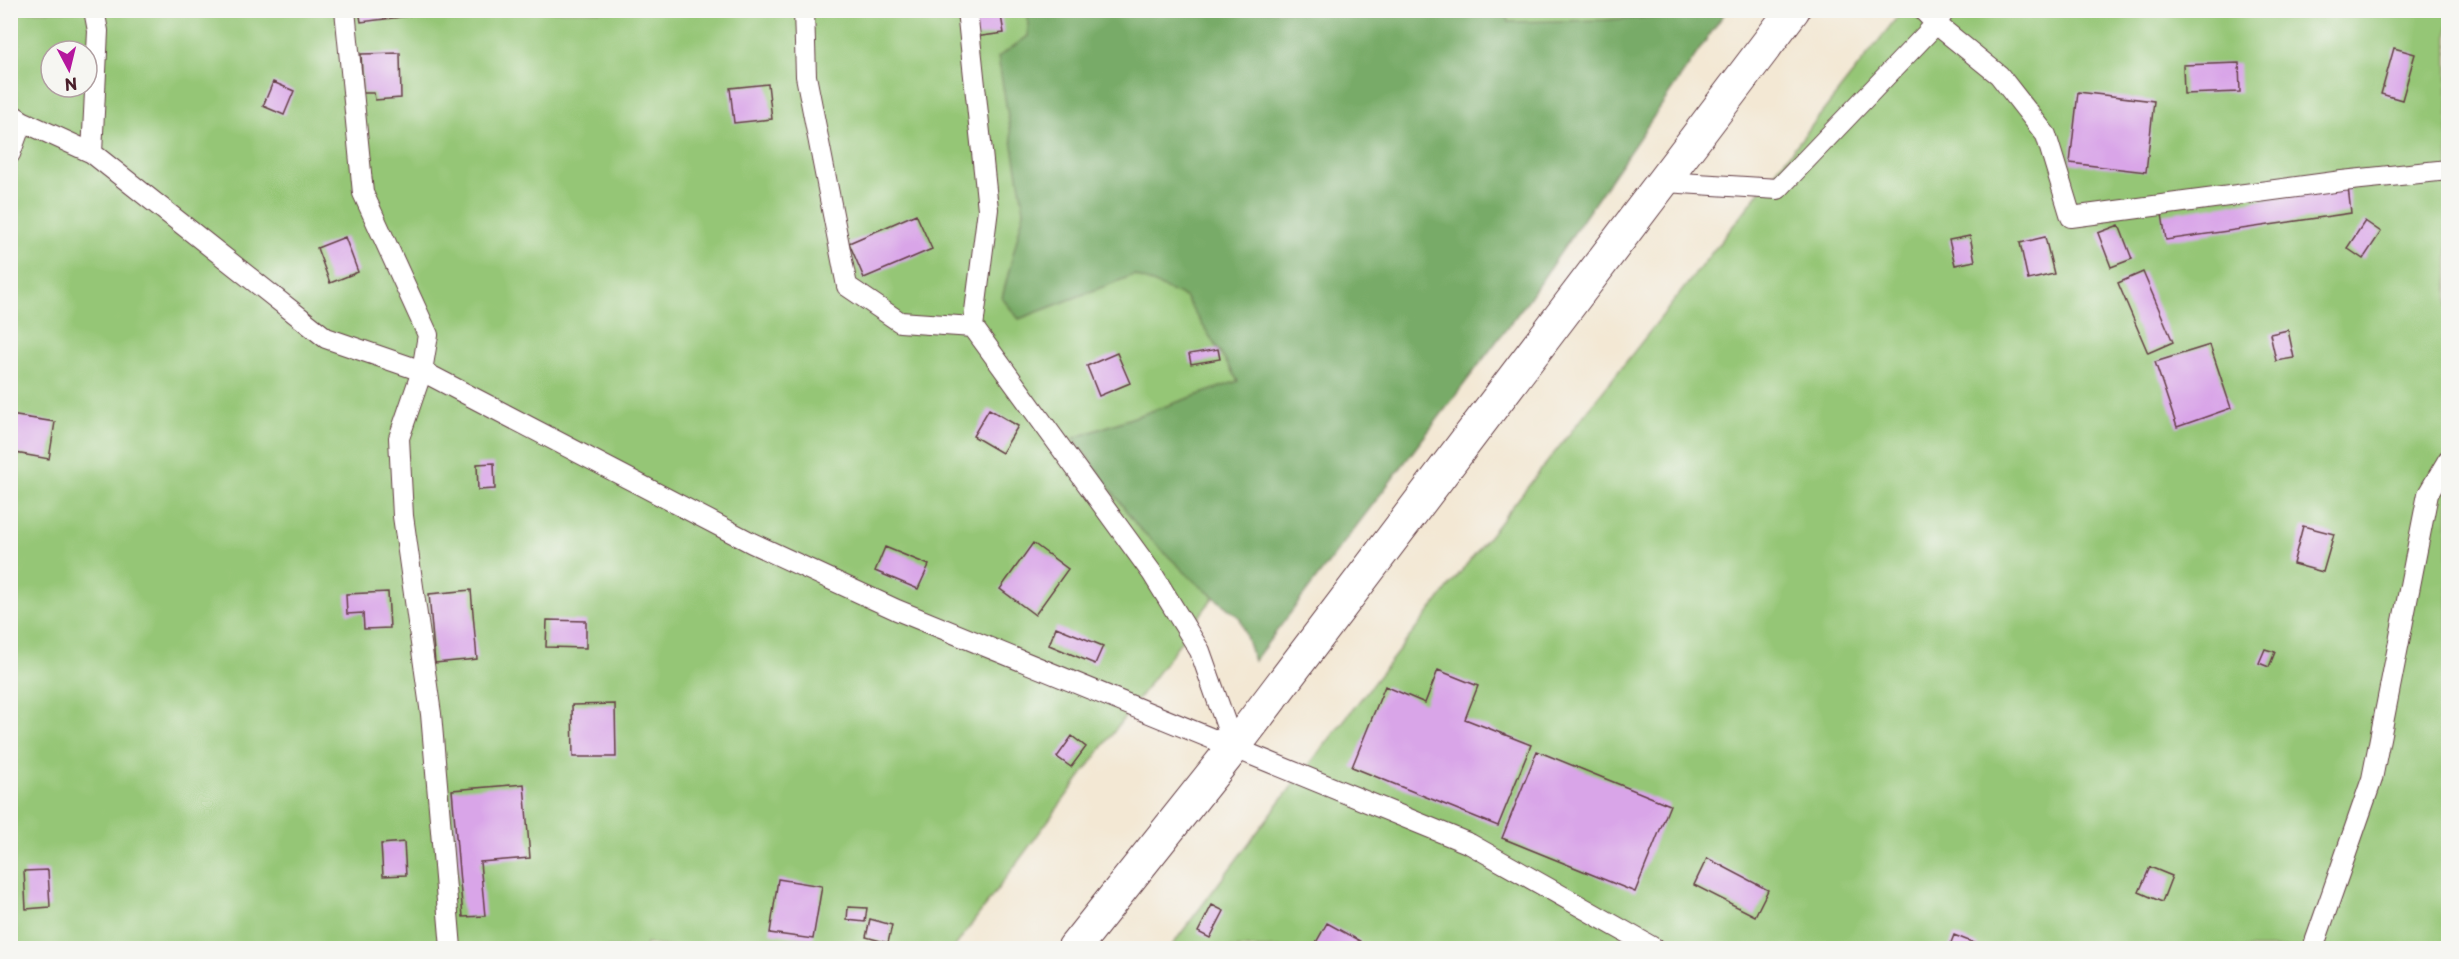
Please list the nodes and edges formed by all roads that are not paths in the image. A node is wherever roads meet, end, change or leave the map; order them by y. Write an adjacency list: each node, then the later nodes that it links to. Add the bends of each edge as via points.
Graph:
1 (93, 10): 8 (lane, via 98,32)
2 (345, 10): 13 (lane, via 363,193 428,335)
3 (804, 10): 12 (lane, via 806,76 847,286 900,322)
4 (967, 10): 12 (lane, via 988,209)
5 (1793, 10): 11 (street)
6 (1935, 15): 10 (lane, via 1999,75 2046,135 2071,217); 11 (lane, via 1778,189)
7 (16, 117): 8 (lane); 9 (lane)
8 (92, 153): 13 (lane, via 326,338)
9 (10, 154)
10 (2448, 170)
11 (1665, 182): 15 (street)
12 (973, 327): 15 (lane, via 1152,573 1200,651)
13 (422, 371): 15 (lane, via 752,543 897,610); 16 (lane, via 399,438 403,516 431,714)
14 (2448, 460): 19 (lane, via 2428,494 2372,779)
15 (1234, 747): 17 (street); 18 (lane, via 1470,844)
16 (451, 948)
17 (1074, 948)
18 (1654, 948)
19 (2313, 948)

